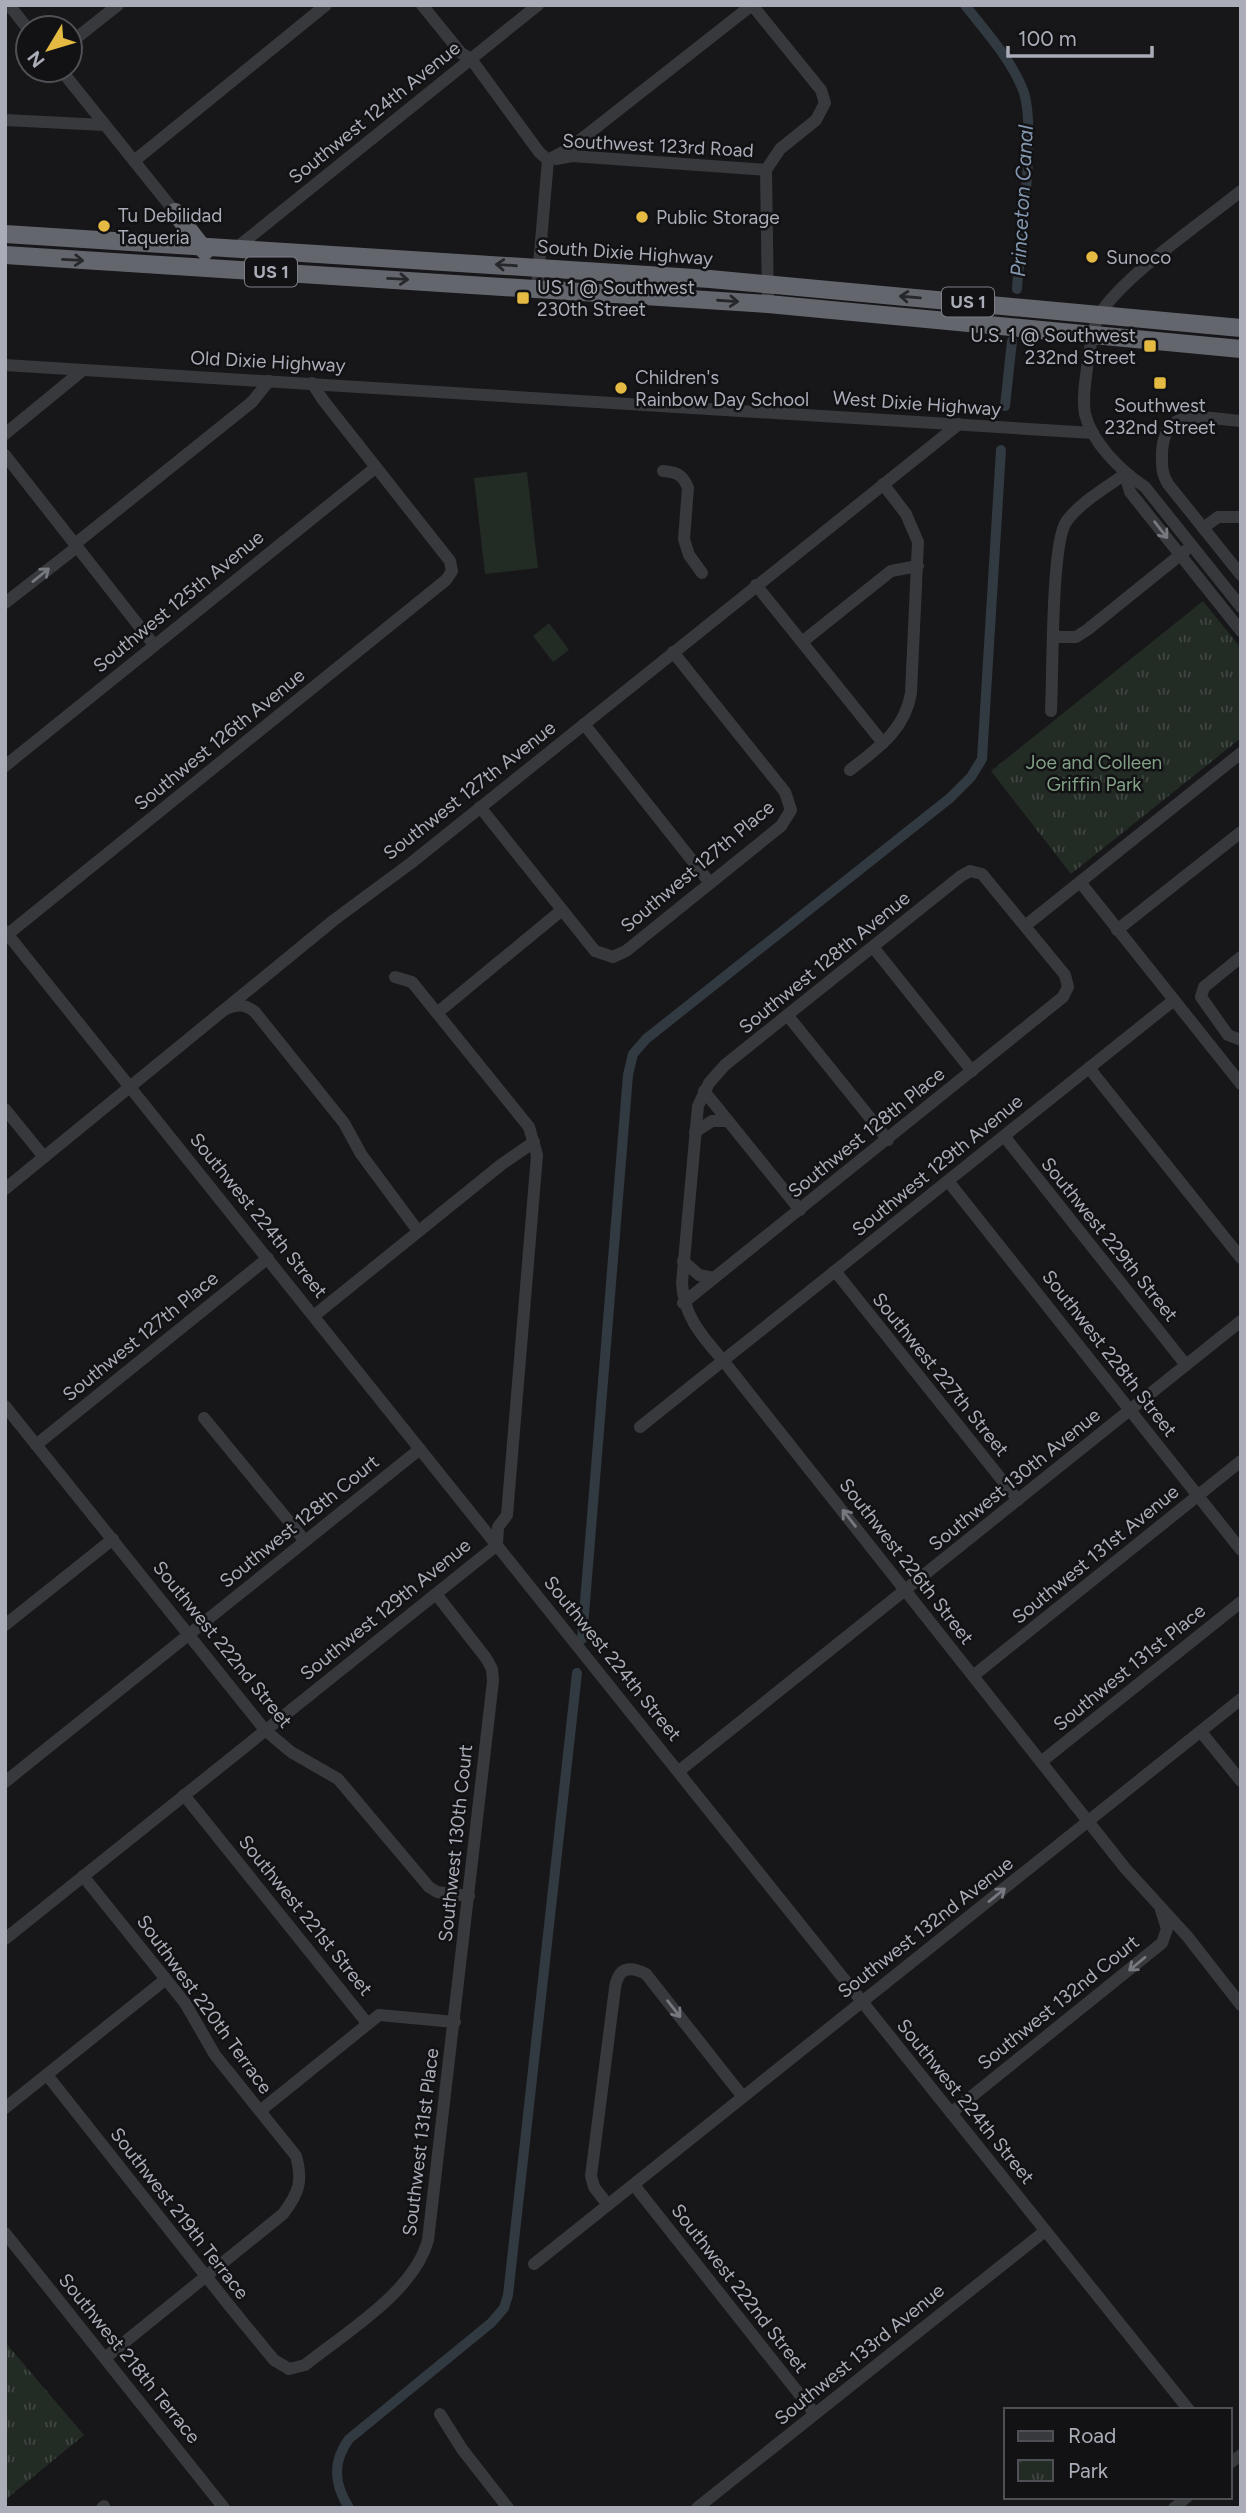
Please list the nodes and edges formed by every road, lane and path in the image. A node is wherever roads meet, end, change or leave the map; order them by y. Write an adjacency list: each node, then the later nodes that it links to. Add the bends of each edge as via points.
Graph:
1 (118, 5): 6 (street)
2 (327, 5): 14 (street)
3 (422, 5): 7 (street)
4 (538, 5): 7 (street, Southwest 124th Avenue)
5 (752, 5): 11 (street); 15 (street, via 821,90 825,103 816,120 775,154)
6 (84, 32)
7 (471, 59): 13 (street); 21 (street, Southwest 124th Avenue)
8 (72, 84): 10 (street)
9 (5, 120): 10 (street)
10 (104, 125): 14 (street)
11 (588, 134): 12 (street, via 587,149); 13 (street)
12 (597, 158): 13 (street, Southwest 123rd Road); 15 (street, Southwest 123rd Road)
13 (548, 160): 24 (street)
14 (134, 161): 17 (street)
15 (766, 170): 27 (street)
16 (1241, 191): 30 (street, via 1146,268)
17 (175, 212): 19 (highway, via 175,232); 20 (highway)
18 (7, 236): 19 (highway, South Dixie Highway / US 1)
19 (163, 244): 20 (highway, South Dixie Highway / US 1)
20 (203, 247): 21 (highway, South Dixie Highway / US 1); 25 (highway)
21 (235, 249): 23 (highway, South Dixie Highway / US 1)
22 (5, 255): 25 (highway, US 1, one-way to 25)
23 (379, 258): 24 (highway, South Dixie Highway / US 1, one-way to 23); 26 (highway, via 353,267 256,260)
24 (539, 267): 27 (highway, South Dixie Highway / US 1); 28 (street)
25 (217, 268): 26 (highway, US 1)
26 (243, 270): 28 (highway, US 1, one-way to 28)
27 (768, 283): 29 (street); 30 (highway, South Dixie Highway / US 1, one-way to 27)
28 (537, 288): 29 (highway, US 1, one-way to 29)
29 (768, 304): 31 (highway, US 1)
30 (1100, 315): 31 (highway, via 1082,323 970,311); 32 (highway, South Dixie Highway / US 1); 33 (street)
31 (942, 320): 33 (highway, US 1)
32 (1241, 328)
33 (1092, 335): 34 (highway, via 1100,326 1125,325); 35 (highway, US 1); 43 (street, via 1084,404)
34 (1241, 338)
35 (1241, 349)
36 (5, 365): 37 (street, Old Dixie Highway)
37 (83, 370): 38 (street, Old Dixie Highway); 44 (street)
38 (270, 381): 39 (street, Old Dixie Highway); 52 (street, via 252,402)
39 (313, 383): 40 (street, Old Dixie Highway); 46 (street)
40 (528, 397): 42 (street, West Dixie Highway)
41 (1241, 421): 51 (street, via 1184,418 1170,424 1163,440 1163,474)
42 (959, 424): 43 (street, West Dixie Highway); 49 (street, Southwest 127th Avenue)
43 (1093, 433): 48 (street)
44 (5, 434)
45 (5, 455): 52 (street)
46 (375, 468): 64 (street, Southwest 125th Avenue); 79 (street, Southwest 126th Avenue, via 450,561 452,571 446,580)
47 (663, 471): 56 (street, via 675,472 688,488 686,546)
48 (1125, 474): 53 (street, via 1145,487); 54 (street, one-way to 54, via 1130,492); 62 (street, via 1072,516 1062,531)
49 (883, 484): 55 (street, via 913,526); 58 (street, Southwest 127th Avenue)
50 (1241, 517): 51 (street, via 1218,517)
51 (1203, 528): 57 (street)
52 (76, 545): 59 (street, one-way to 52); 64 (street)
53 (1192, 545): 54 (street); 60 (street)
54 (1180, 555): 61 (street); 62 (street, via 1076,637)
55 (918, 566): 63 (street, via 891,571); 68 (street, via 911,693 902,722)
56 (702, 573)
57 (1241, 575)
58 (756, 585): 63 (street); 65 (street, Southwest 127th Avenue)
59 (5, 603)
60 (1241, 607)
61 (1241, 631)
62 (1055, 637): 66 (street)
63 (802, 642): 68 (street)
64 (154, 645): 70 (street, Southwest 125th Avenue)
65 (673, 652): 67 (street, Southwest 127th Avenue); 75 (street, Southwest 127th Place, via 785,792 792,807 781,826)
66 (1051, 711)
67 (583, 724): 72 (street, Southwest 127th Avenue); 75 (street)
68 (883, 743): 71 (street)
69 (1241, 753): 74 (street)
70 (5, 765)
71 (850, 770)
72 (481, 807): 76 (street); 84 (street, Southwest 127th Avenue)
73 (1241, 832): 78 (street)
74 (1080, 882): 77 (street); 78 (street)
75 (710, 883): 76 (street, Southwest 127th Place, via 626,951 612,957 595,951)
76 (562, 910): 85 (street)
77 (1026, 926): 80 (street, Southwest 128th Avenue, via 986,877 974,871 961,876); 89 (street, Southwest 128th Place, via 1065,975 1068,987 1059,1001)
78 (1117, 930): 83 (street)
79 (6, 933): 91 (street, Southwest 224th Street)
80 (873, 947): 86 (street, Southwest 128th Avenue); 89 (street)
81 (1241, 957): 87 (street, via 1201,993 1228,1035)
82 (395, 976): 85 (street, via 412,982)
83 (1174, 1000): 88 (street, Southwest 129th Avenue); 90 (street)
84 (223, 1010): 91 (street, Southwest 127th Avenue); 103 (street, via 236,1005 255,1012 344,1123)
85 (437, 1013): 98 (street, via 529,1127)
86 (788, 1016): 92 (street, Southwest 128th Avenue, via 719,1070); 97 (street)
87 (1240, 1040)
88 (1089, 1068): 96 (street, Southwest 129th Avenue); 105 (street)
89 (972, 1071): 97 (street, Southwest 128th Place)
90 (1241, 1084)
91 (131, 1087): 99 (street, Southwest 127th Avenue); 104 (street, Southwest 224th Street)
92 (704, 1091): 94 (street); 95 (street, Southwest 226th Street)
93 (5, 1109): 99 (street)
94 (728, 1121): 95 (street, via 712,1121); 102 (street)
95 (695, 1132): 106 (street, Southwest 226th Street)
96 (1003, 1136): 100 (street, Southwest 129th Avenue); 113 (street, Southwest 229th Street)
97 (888, 1140): 102 (street, Southwest 128th Place)
98 (534, 1142): 103 (street); 125 (street, via 537,1155 507,1515 498,1527)
99 (44, 1157): 101 (street, Southwest 127th Avenue)
100 (948, 1181): 107 (street, Southwest 129th Avenue); 115 (street, Southwest 228th Street)
101 (5, 1189)
102 (800, 1210): 108 (street, Southwest 128th Place)
103 (418, 1231): 110 (street)
104 (268, 1258): 110 (street, Southwest 224th Street); 118 (street, Southwest 127th Place)
105 (1241, 1258)
106 (683, 1261): 108 (street, via 699,1275); 109 (street, Southwest 226th Street)
107 (835, 1271): 112 (street, Southwest 129th Avenue); 122 (street, Southwest 227th Street)
108 (714, 1278): 109 (street, Southwest 128th Place)
109 (684, 1303): 112 (street, Southwest 226th Street, via 696,1329)
110 (315, 1315): 119 (street, Southwest 224th Street)
111 (1241, 1321): 113 (street, Southwest 130th Avenue)
112 (723, 1359): 117 (street, Southwest 129th Avenue); 127 (street, Southwest 226th Street, one-way to 112)
113 (1186, 1365): 115 (street, Southwest 130th Avenue)
114 (5, 1406): 118 (street, Southwest 222nd Street)
115 (1130, 1410): 121 (street, Southwest 228th Street); 122 (street, Southwest 130th Avenue)
116 (204, 1418): 124 (street)
117 (640, 1427)
118 (36, 1445): 123 (street, Southwest 222nd Street)
119 (420, 1449): 124 (street, Southwest 128th Court); 125 (street, Southwest 224th Street)
120 (1241, 1461): 121 (street, Southwest 131st Avenue)
121 (1199, 1495): 126 (street, Southwest 228th Street); 132 (street, Southwest 131st Avenue)
122 (1018, 1500): 127 (street, Southwest 130th Avenue)
123 (113, 1539): 130 (street); 131 (street, Southwest 222nd Street)
124 (305, 1541): 131 (street, Southwest 128th Court)
125 (497, 1545): 128 (street, Southwest 129th Avenue); 137 (street, Southwest 224th Street)
126 (1241, 1550)
127 (905, 1592): 132 (street, Southwest 226th Street); 137 (street, Southwest 130th Avenue)
128 (436, 1594): 134 (street, Southwest 129th Avenue); 143 (street, Southwest 130th Court, via 492,1669)
129 (1241, 1602): 136 (street, Southwest 131st Place)
130 (5, 1625)
131 (189, 1634): 134 (street, Southwest 222nd Street); 139 (street, Southwest 128th Court)
132 (972, 1676): 136 (street, Southwest 226th Street)
133 (1241, 1699): 135 (street, Southwest 132nd Avenue)
134 (265, 1730): 140 (street); 143 (street, Southwest 222nd Street, via 291,1752 338,1779 429,1887)
135 (1201, 1732): 138 (street); 141 (street, Southwest 132nd Avenue)
136 (1041, 1762): 141 (street, Southwest 226th Street)
137 (679, 1771): 147 (street, Southwest 224th Street)
138 (1241, 1781)
139 (5, 1782)
140 (184, 1795): 142 (street); 150 (street, Southwest 221st Street)
141 (1088, 1822): 144 (street, Southwest 226th Street); 147 (street, Southwest 132nd Avenue, one-way to 141)
142 (83, 1875): 145 (street); 146 (street, Southwest 220th Terrace)
143 (469, 1896): 149 (street, Southwest 130th Court)
144 (1161, 1910): 148 (street, Southwest 226th Street); 155 (street, Southwest 132nd Court, one-way to 155, via 1167,1929 1162,1943)
145 (5, 1939)
146 (166, 1979): 151 (street); 154 (street, Southwest 220th Terrace, via 215,2055)
147 (862, 2001): 152 (street, Southwest 132nd Avenue); 155 (street, Southwest 224th Street)
148 (1241, 2005)
149 (455, 2022): 150 (street, Southwest 221st Street, via 379,2015); 163 (street, Southwest 131st Place, via 424,2257 389,2297 304,2365)
150 (367, 2023): 154 (street)
151 (47, 2075): 153 (street); 161 (street, Southwest 219th Terrace)
152 (743, 2097): 156 (street, Southwest 132nd Avenue); 157 (street, one-way to 152, via 592,2176 615,1988 617,1976 625,1969 646,1974)
153 (5, 2108)
154 (260, 2111): 161 (street, Southwest 220th Terrace, via 296,2156 300,2188 283,2214)
155 (951, 2113): 158 (street, Southwest 224th Street)
156 (634, 2185): 157 (street, Southwest 132nd Avenue); 166 (street, Southwest 222nd Street)
157 (608, 2206): 160 (street, Southwest 132nd Avenue)
158 (1045, 2231): 164 (street, Southwest 224th Street); 166 (street, Southwest 133rd Avenue)
159 (5, 2233): 162 (street, Southwest 218th Terrace)
160 (534, 2264)
161 (206, 2276): 162 (street); 163 (street, Southwest 219th Terrace, via 274,2360)
162 (105, 2358): 167 (street, Southwest 218th Terrace)
163 (289, 2369)
164 (1187, 2408)
165 (440, 2414): 168 (street)
166 (815, 2414): 169 (street, Southwest 133rd Avenue)
167 (224, 2508)
168 (508, 2508)
169 (697, 2508)

